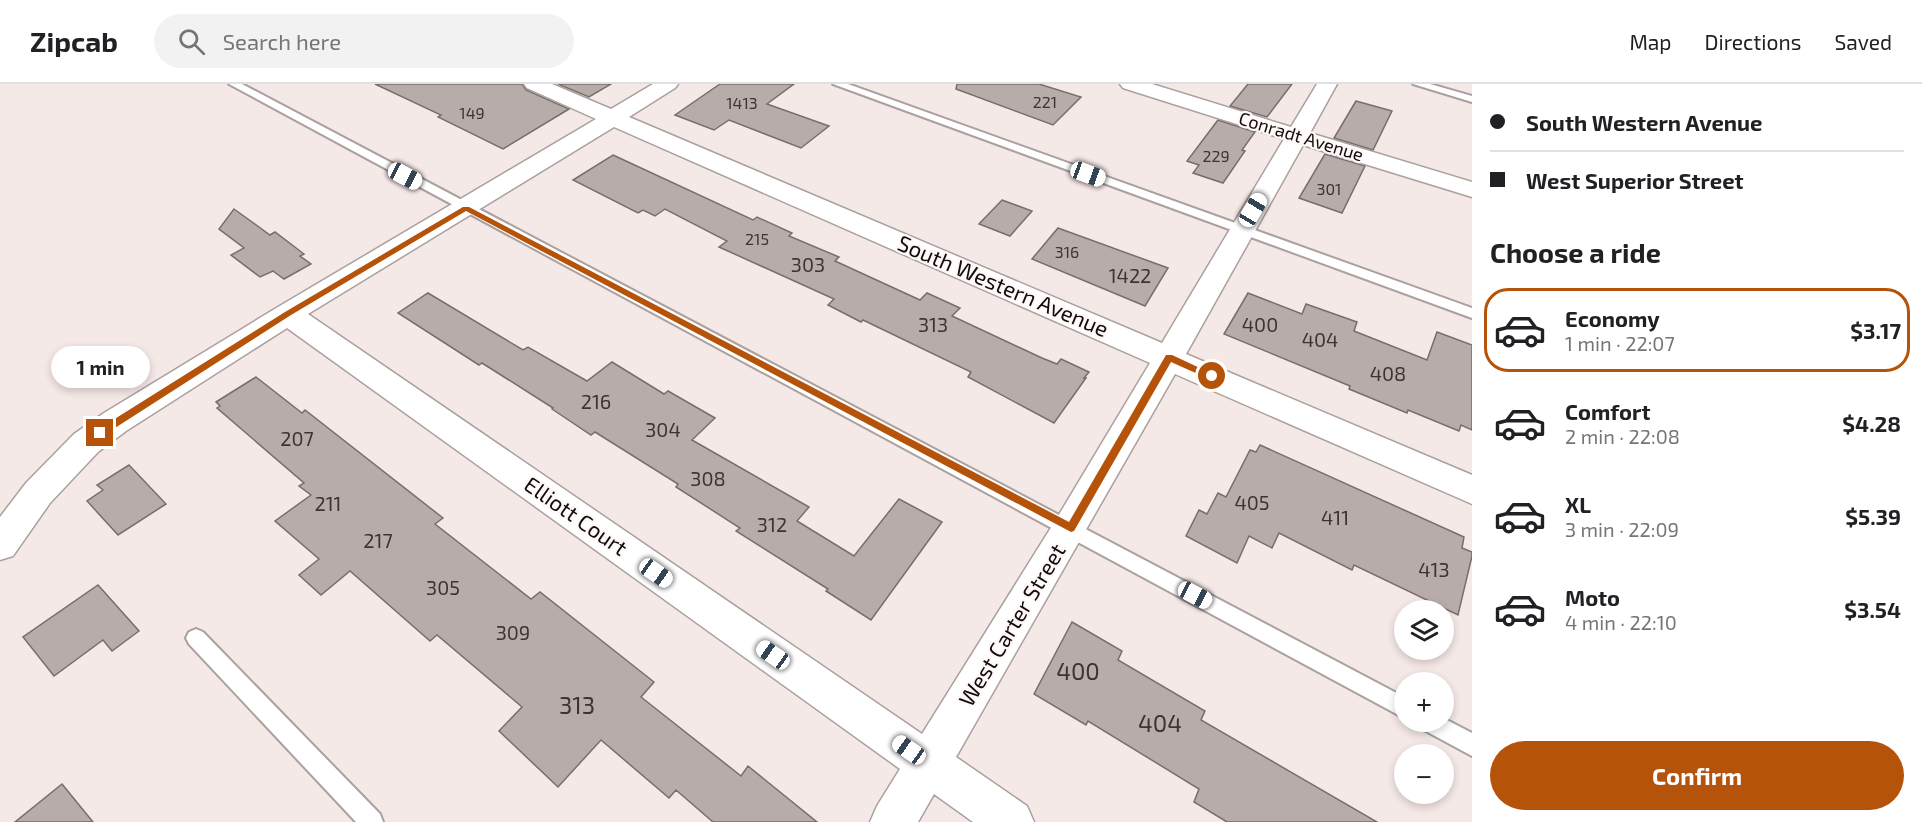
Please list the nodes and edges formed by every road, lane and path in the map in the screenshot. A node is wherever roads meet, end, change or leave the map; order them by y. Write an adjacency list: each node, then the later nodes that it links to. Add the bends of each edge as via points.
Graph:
1 (234, 84): 12 (lane)
2 (534, 84): 9 (street, South Western Avenue)
3 (668, 84): 9 (street)
4 (838, 84): 13 (lane)
5 (1130, 84): 10 (street, Conradt Avenue)
6 (1327, 84): 10 (street, West Carter Street)
7 (1418, 84): 8 (lane)
8 (1472, 99)
9 (612, 118): 12 (street); 16 (street, South Western Avenue)
10 (1297, 136): 11 (street, Conradt Avenue); 13 (street, West Carter Street)
11 (1472, 190)
12 (466, 208): 15 (street); 18 (lane)
13 (1242, 229): 14 (lane); 16 (street, West Carter Street)
14 (1472, 313)
15 (288, 314): 19 (street, via 86,443 38,493); 24 (street, Elliott Court)
16 (1169, 357): 17 (street, South Western Avenue); 18 (street, West Carter Street)
17 (1472, 490)
18 (1071, 528): 21 (lane); 24 (street, West Carter Street)
19 (0, 545)
20 (196, 638): 25 (lane)
21 (1394, 703)
22 (1448, 732): 23 (lane)
23 (1472, 745)
24 (928, 764): 26 (street, West Carter Street); 27 (street, Elliott Court)
25 (372, 822)
26 (893, 822)
27 (1011, 822)

